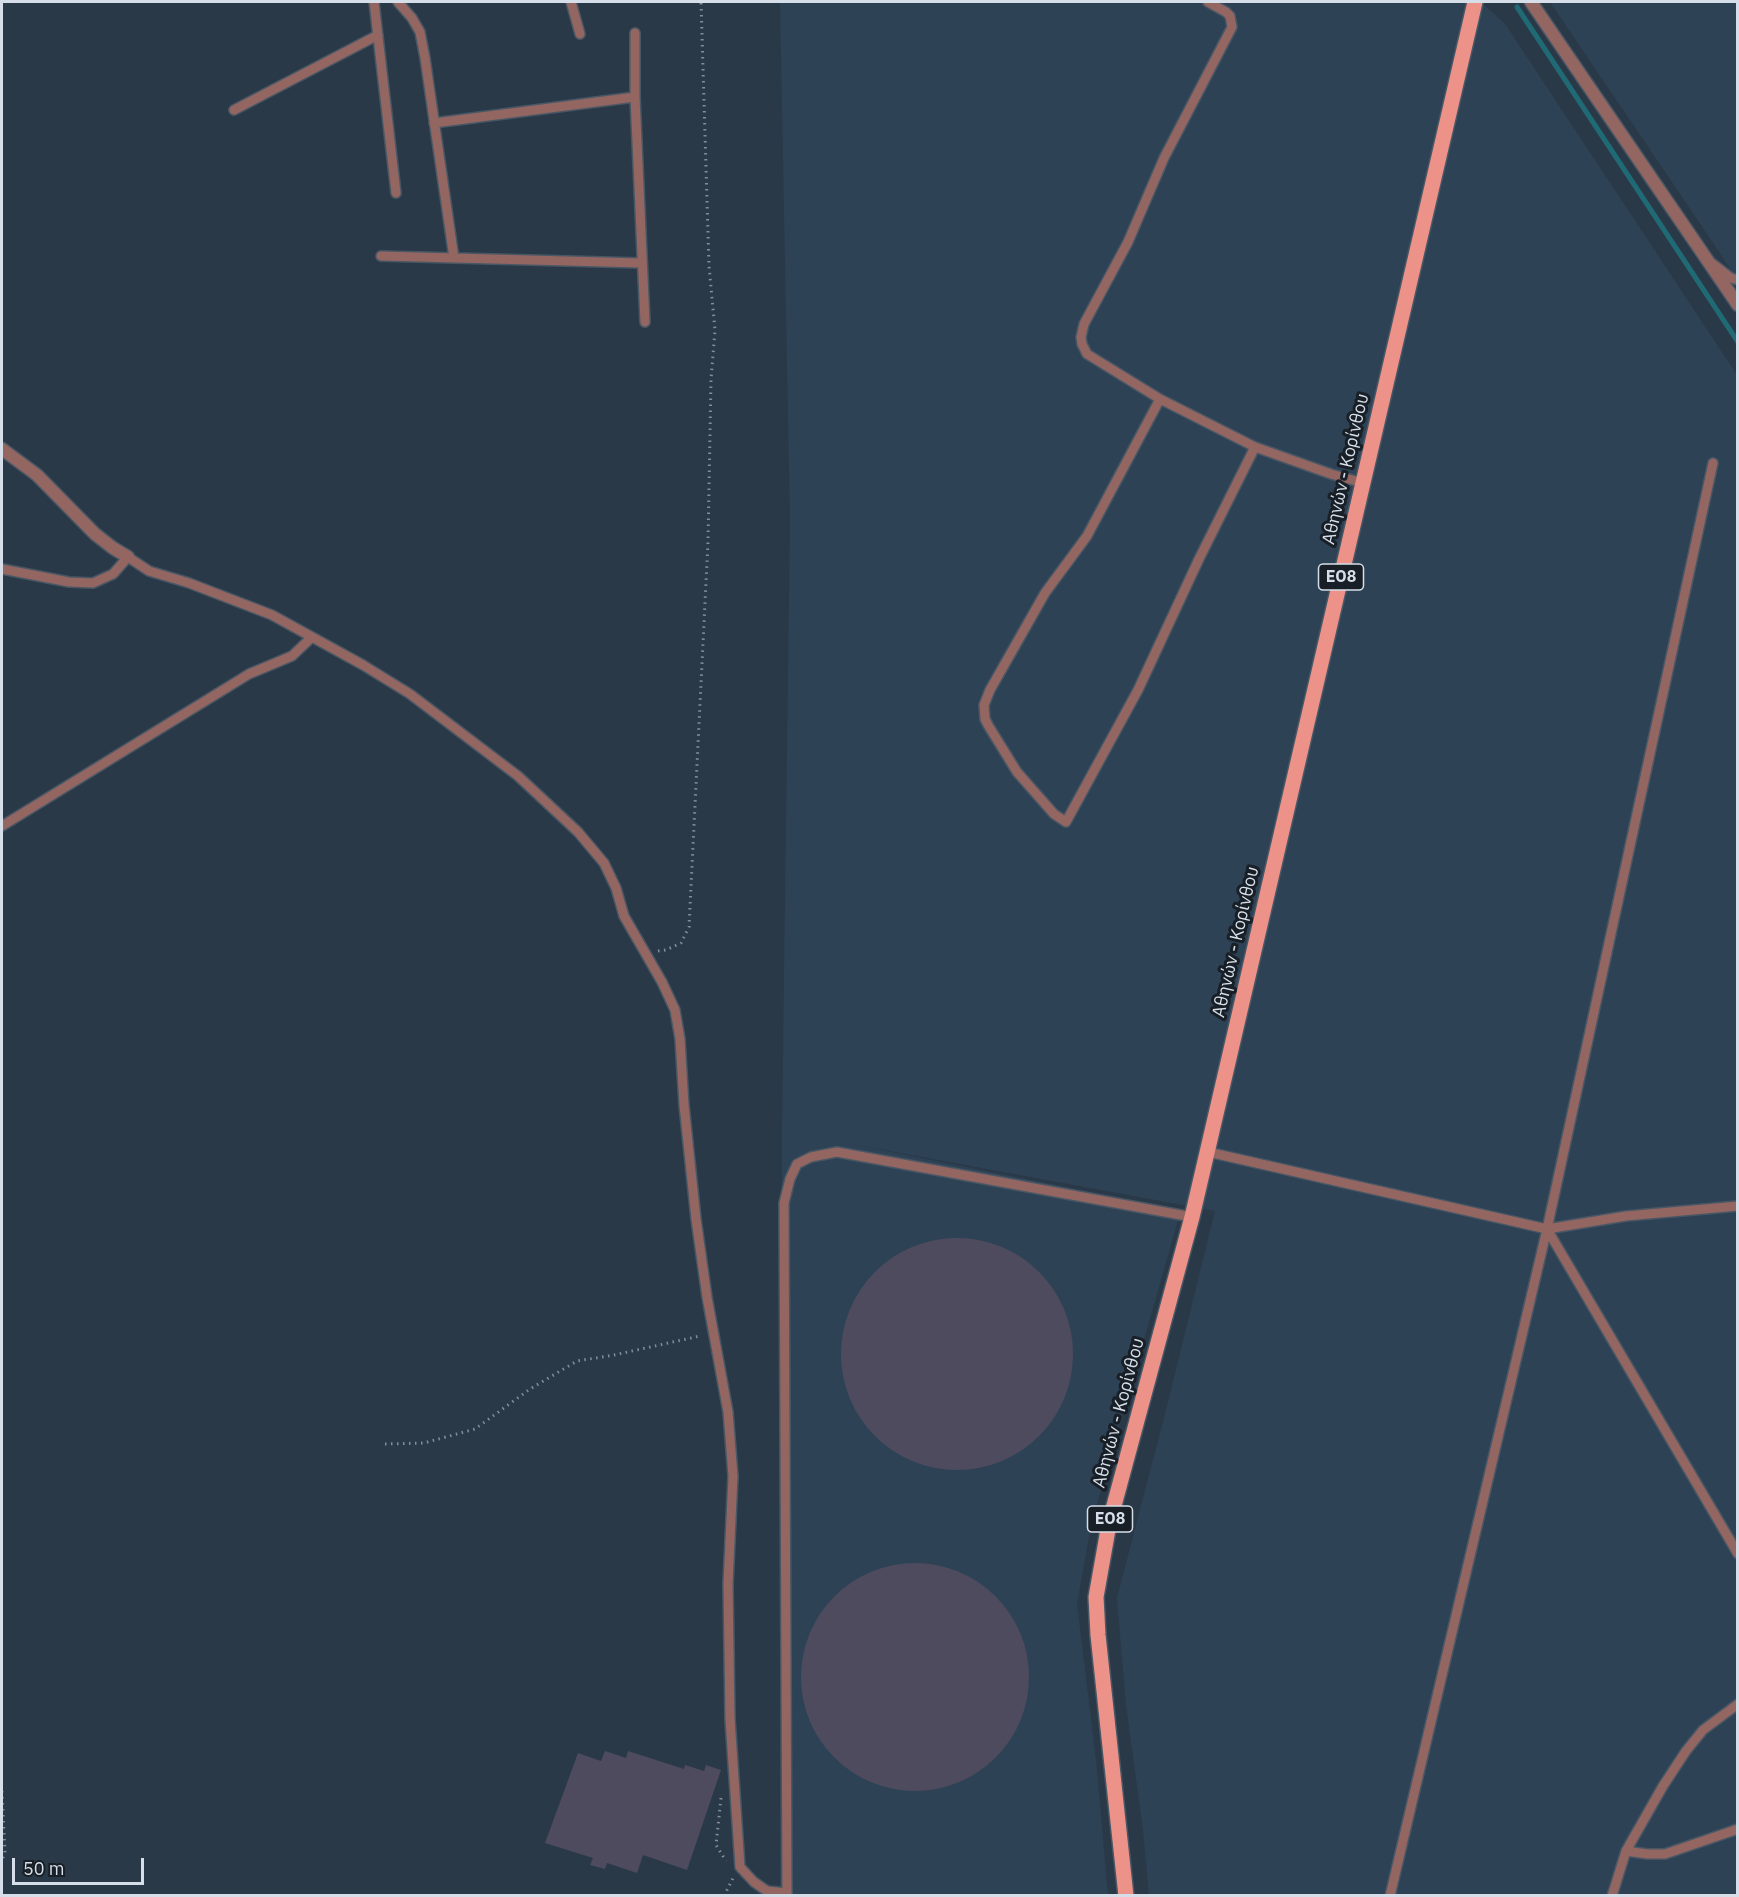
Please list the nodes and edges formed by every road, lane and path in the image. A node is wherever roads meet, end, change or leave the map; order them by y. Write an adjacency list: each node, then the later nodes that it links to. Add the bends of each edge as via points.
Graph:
1 (374, 2): 10 (lane)
2 (398, 2): 13 (lane, via 420,33)
3 (571, 2): 9 (lane)
4 (701, 2): 31 (path, via 709,266 715,330 689,927 681,943 666,950)
5 (1208, 2): 22 (lane, via 1230,16 1232,27 1164,158 1081,337 1087,354)
6 (1474, 2): 26 (main road, Αθηνών - Κορίνθου / ΕΟ8)
7 (1531, 2): 17 (street)
8 (635, 33): 11 (lane)
9 (580, 34)
10 (378, 35): 12 (lane); 14 (lane)
11 (636, 97): 13 (lane); 18 (lane)
12 (234, 110)
13 (434, 123): 16 (lane)
14 (396, 193)
15 (381, 256): 16 (lane)
16 (454, 258): 18 (lane)
17 (1707, 259): 19 (lane); 20 (street)
18 (641, 263): 21 (lane)
19 (1737, 280)
20 (1737, 305)
21 (645, 322)
22 (1160, 399): 23 (lane); 23 (lane, via 1087,536 1045,593 984,705 988,725 1017,772 1066,822 1138,690)
23 (1255, 447): 26 (lane)
24 (2, 449): 27 (street, via 37,475 95,534)
25 (1713, 464): 35 (lane)
26 (1363, 483): 32 (main road, Αθηνών - Κορίνθου / ΕΟ8)
27 (128, 556): 28 (lane, via 113,573 93,583); 29 (lane, via 149,571 272,615)
28 (2, 569)
29 (312, 637): 30 (lane, via 292,656 249,674); 31 (lane, via 410,694 555,809 604,863 624,916)
30 (2, 826)
31 (644, 951): 36 (lane, via 675,1010 696,1219)
32 (1208, 1152): 34 (main road, Αθηνών - Κορίνθου / ΕΟ8); 35 (lane)
33 (1737, 1206): 35 (lane, via 1626,1216)
34 (1192, 1217): 45 (lane, via 837,1152 797,1164 784,1203); 47 (main road, Αθηνών - Κορίνθου / ΕΟ8, via 1109,1524 1096,1598)
35 (1547, 1229): 38 (lane); 48 (lane)
36 (713, 1333): 37 (path, via 578,1361 530,1389 475,1429 424,1443); 44 (lane, via 728,1412 733,1476 728,1584 730,1719)
37 (385, 1444)
38 (1737, 1554)
39 (1737, 1704): 42 (lane, via 1703,1730 1686,1750)
40 (2, 1791): 43 (path)
41 (1737, 1829): 42 (lane, via 1665,1854)
42 (1626, 1851): 49 (lane)
43 (2, 1860)
44 (740, 1867): 45 (lane, via 766,1891); 46 (path)
45 (787, 1894)
46 (724, 1896)
47 (1126, 1896)
48 (1390, 1896)
49 (1612, 1896)

